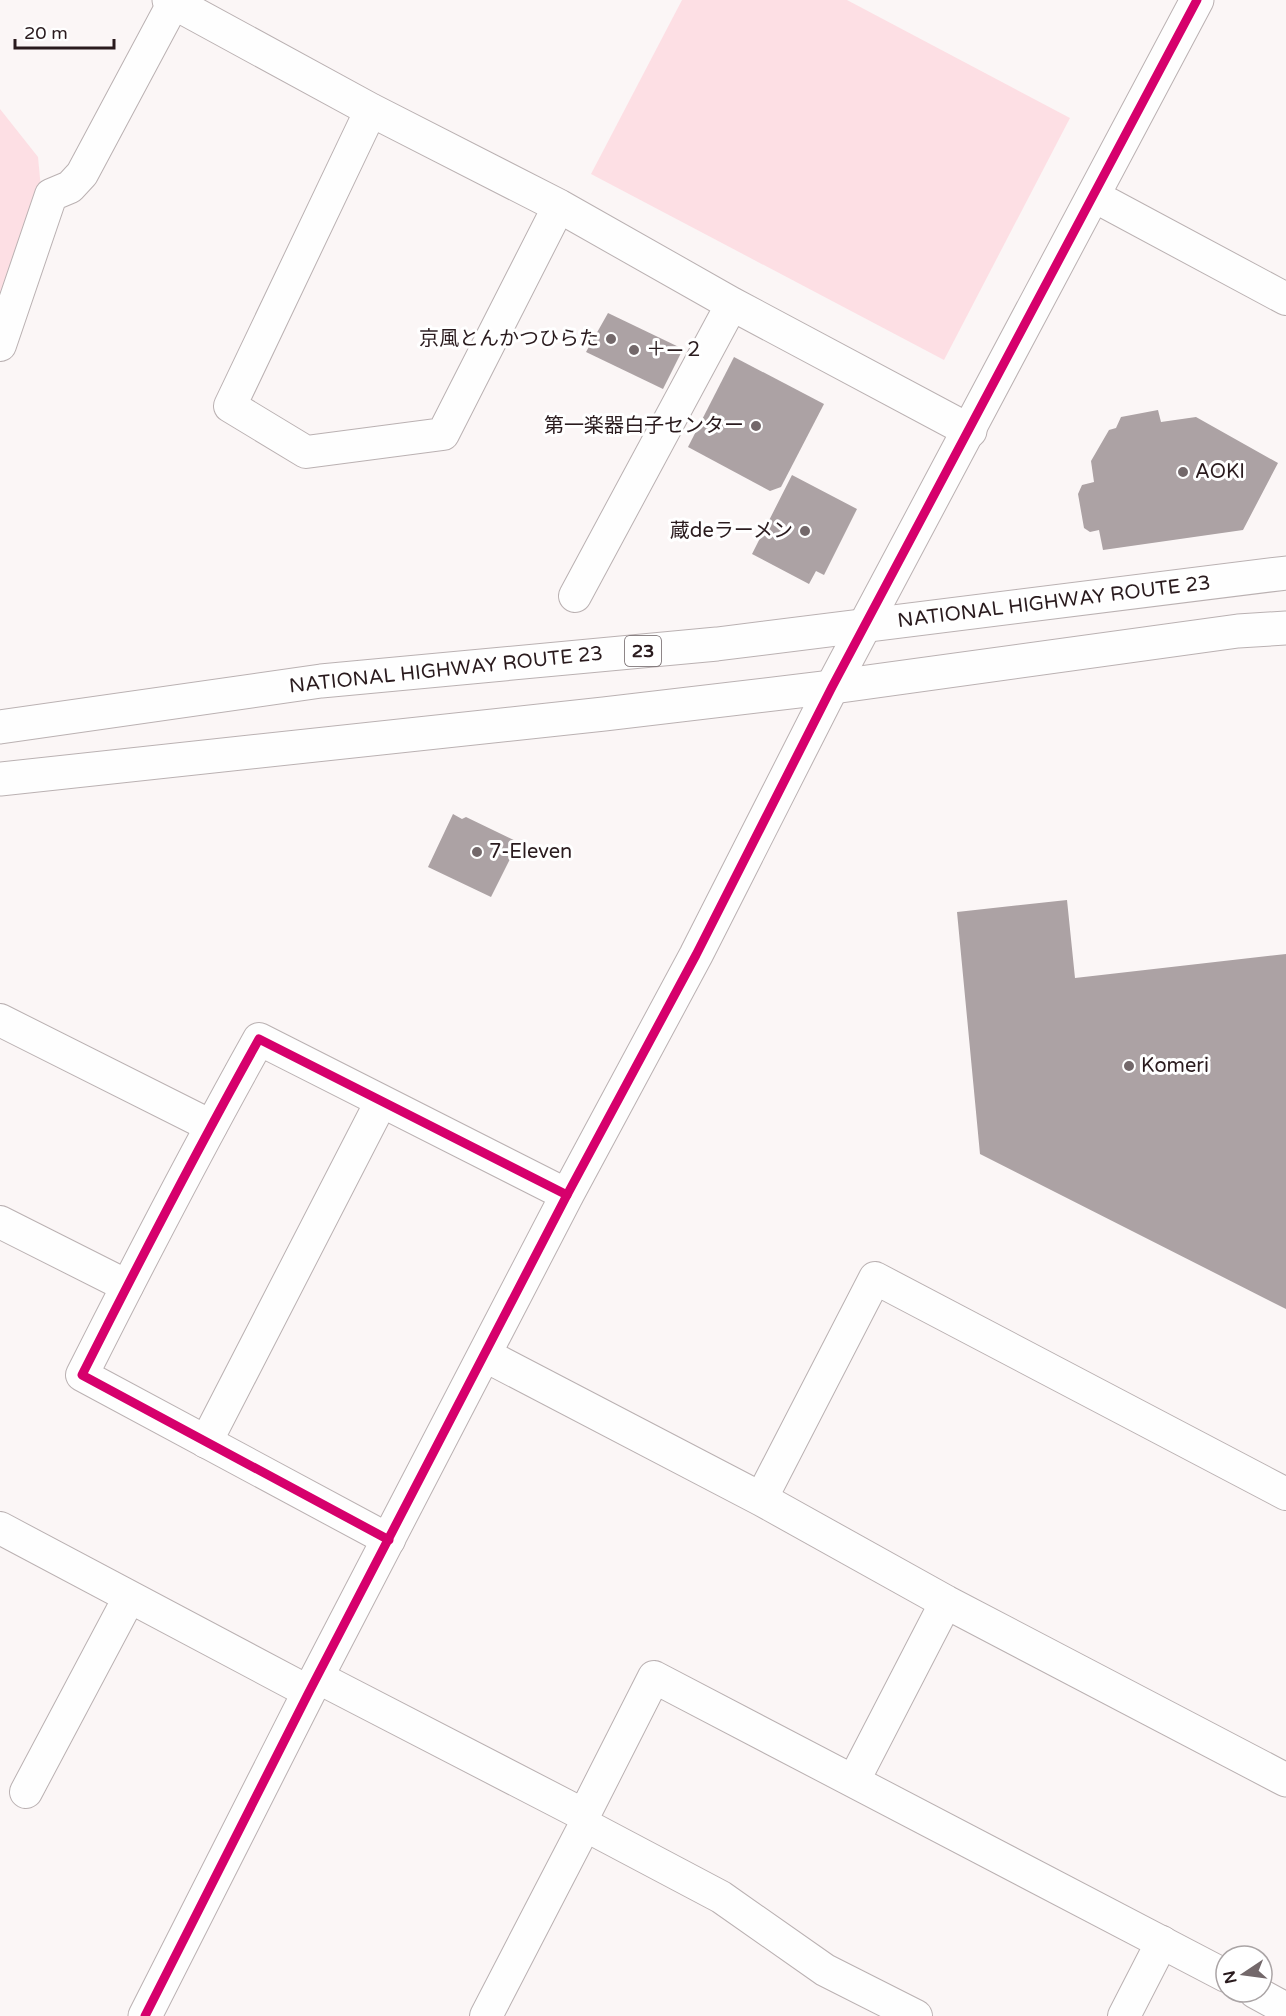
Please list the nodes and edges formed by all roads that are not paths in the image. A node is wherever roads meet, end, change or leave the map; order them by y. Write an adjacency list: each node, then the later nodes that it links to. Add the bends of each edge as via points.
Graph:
1 (1197, 0): 4 (main road)
2 (173, 1): 3 (main road); 8 (street, via 82,174 70,187 51,195)
3 (371, 110): 5 (main road); 5 (street, via 230,406 306,452 443,434)
4 (1094, 196): 6 (street); 9 (main road)
5 (560, 207): 7 (main road)
6 (1286, 299)
7 (732, 304): 9 (main road); 11 (street)
8 (0, 345)
9 (970, 431): 12 (main road)
10 (1286, 573): 12 (main road, NATIONAL HIGHWAY ROUTE 23 / 23)
11 (575, 596)
12 (867, 626): 14 (main road); 15 (main road, NATIONAL HIGHWAY ROUTE 23 / 23, via 321,681)
13 (1286, 627): 14 (main road)
14 (832, 687): 16 (main road); 20 (main road, via 696,955)
15 (0, 727)
16 (0, 778)
17 (0, 1020): 19 (street)
18 (381, 1102): 19 (street, via 258,1039); 20 (street); 24 (street)
19 (210, 1126): 22 (street)
20 (567, 1195): 23 (main road)
21 (0, 1222): 22 (street)
22 (127, 1286): 24 (street, via 82,1376)
23 (485, 1355): 26 (main road); 28 (main road)
24 (206, 1442): 28 (street)
25 (1286, 1494): 26 (street, via 875,1278)
26 (761, 1499): 30 (main road)
27 (4, 1540): 29 (street)
28 (389, 1540): 31 (main road)
29 (129, 1598): 31 (street); 34 (street)
30 (946, 1602): 32 (main road); 33 (street)
31 (313, 1685): 35 (street); 39 (main road)
32 (1286, 1779)
33 (854, 1780): 35 (street, via 654,1677); 36 (street)
34 (26, 1792)
35 (585, 1820): 38 (street); 40 (street, via 721,1897 825,1970)
36 (1162, 1942): 37 (street); 41 (street)
37 (1214, 1970)
38 (495, 2013)
39 (145, 2016)
40 (916, 2016)
41 (1124, 2016)

